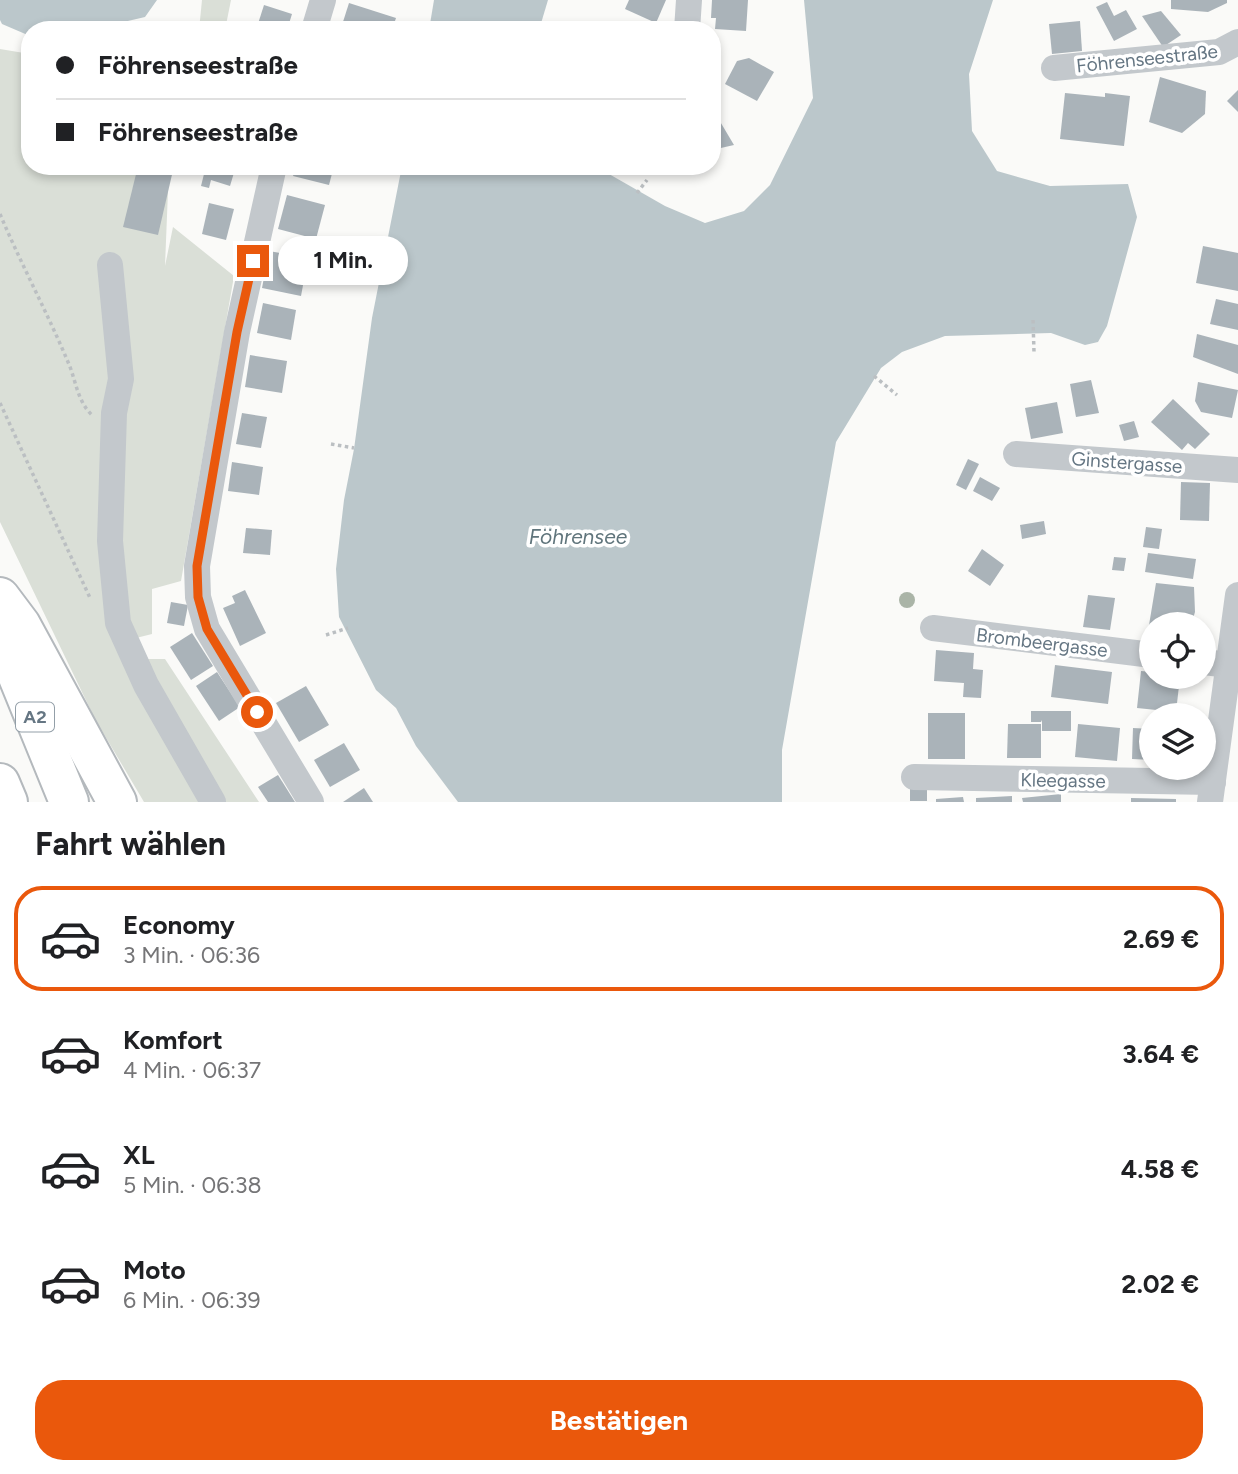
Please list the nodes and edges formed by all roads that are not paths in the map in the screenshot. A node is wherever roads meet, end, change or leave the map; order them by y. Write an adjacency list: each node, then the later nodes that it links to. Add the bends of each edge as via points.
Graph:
1 (323, 0): 3 (street)
2 (689, 0): 4 (street)
3 (317, 21)
4 (688, 21)
5 (1238, 43): 6 (street, Föhrenseestraße, via 1219,52)
6 (1054, 68)
7 (272, 175): 24 (street, via 237,332 197,566 198,597 207,629)
8 (110, 265): 23 (street, via 121,379 114,413 110,541 118,623 146,685)
9 (1016, 454): 10 (street, Ginstergasse)
10 (1238, 470)
11 (1238, 595): 16 (street)
12 (0, 597): 22 (highway, via 21,625)
13 (933, 628): 15 (street, Brombeergasse)
14 (0, 633): 21 (highway, A2)
15 (1139, 653)
16 (1217, 663): 19 (street)
17 (914, 777): 19 (street, Kleegasse)
18 (0, 783): 20 (highway)
19 (1211, 792)
20 (8, 802)
21 (69, 802)
22 (117, 802)
23 (213, 802)
24 (311, 802)

